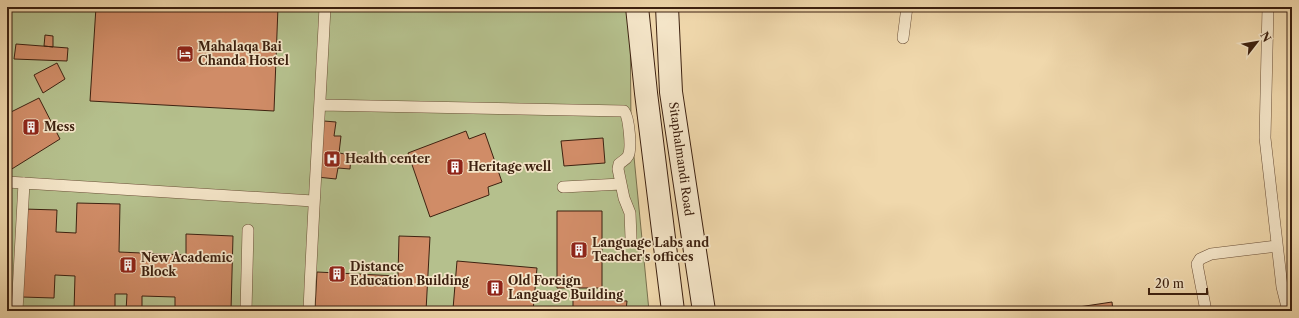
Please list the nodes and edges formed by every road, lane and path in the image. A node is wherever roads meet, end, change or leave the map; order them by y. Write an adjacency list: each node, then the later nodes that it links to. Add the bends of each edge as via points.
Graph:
1 (325, 7): 7 (lane)
2 (637, 7): 20 (main road)
3 (667, 7): 21 (main road, Sitaphalmandi Road, via 671,92)
4 (907, 7): 6 (lane)
5 (1268, 7): 15 (lane, via 1265,138)
6 (903, 38)
7 (321, 105): 10 (lane, via 624,111 628,118 630,152 627,159 619,164); 12 (lane)
8 (7, 182): 9 (lane)
9 (24, 183): 12 (lane); 17 (lane)
10 (621, 184): 11 (lane); 14 (lane, via 630,213)
11 (563, 187)
12 (314, 202): 19 (lane)
13 (248, 230): 18 (lane)
14 (631, 238)
15 (1277, 246): 16 (lane, via 1282,287); 22 (lane, via 1211,254 1200,259 1197,264)
16 (1289, 307)
17 (17, 311)
18 (246, 311)
19 (309, 311)
20 (674, 311)
21 (704, 311)
22 (1206, 311)

